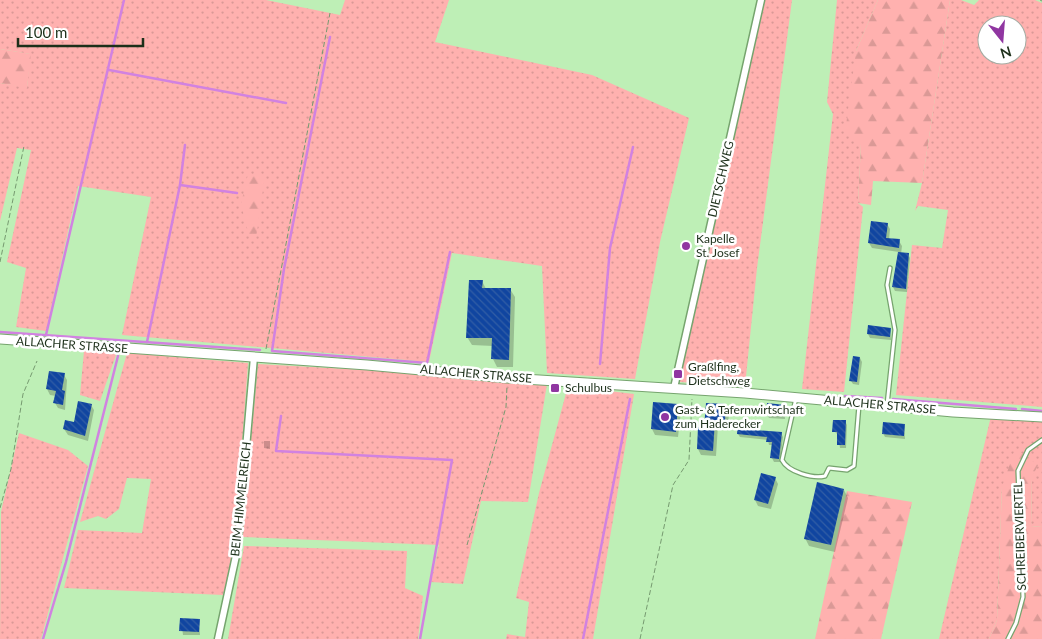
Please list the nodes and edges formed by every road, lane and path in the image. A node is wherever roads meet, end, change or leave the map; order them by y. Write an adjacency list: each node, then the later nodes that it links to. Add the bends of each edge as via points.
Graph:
1 (761, 0): 11 (street, DIETSCHWEG)
2 (330, 13): 8 (path)
3 (24, 146): 4 (path)
4 (0, 262)
5 (890, 268): 15 (lane, via 888,284 895,330)
6 (0, 339): 7 (street, ALLACHER STRASSE)
7 (254, 357): 8 (street, ALLACHER STRASSE); 20 (street, BEIM HIMMELREICH, via 238,551)
8 (265, 358): 10 (street, ALLACHER STRASSE)
9 (37, 361): 18 (path, via 22,394 11,469)
10 (507, 378): 11 (street, ALLACHER STRASSE); 19 (path, via 506,407)
11 (674, 388): 12 (street, ALLACHER STRASSE)
12 (684, 388): 13 (street, ALLACHER STRASSE); 21 (path, via 692,400 689,460 673,486)
13 (796, 397): 14 (street, ALLACHER STRASSE); 14 (lane, via 782,460 788,468 818,476 825,476 829,468 850,469 854,466)
14 (859, 403): 15 (street, ALLACHER STRASSE)
15 (887, 406): 16 (street, ALLACHER STRASSE)
16 (1042, 417)
17 (1042, 440): 22 (lane, SCHREIBERVIERTEL, via 1028,450 1018,471 1023,597)
18 (0, 508)
19 (467, 545)
20 (218, 639)
21 (640, 639)
22 (1008, 639)

